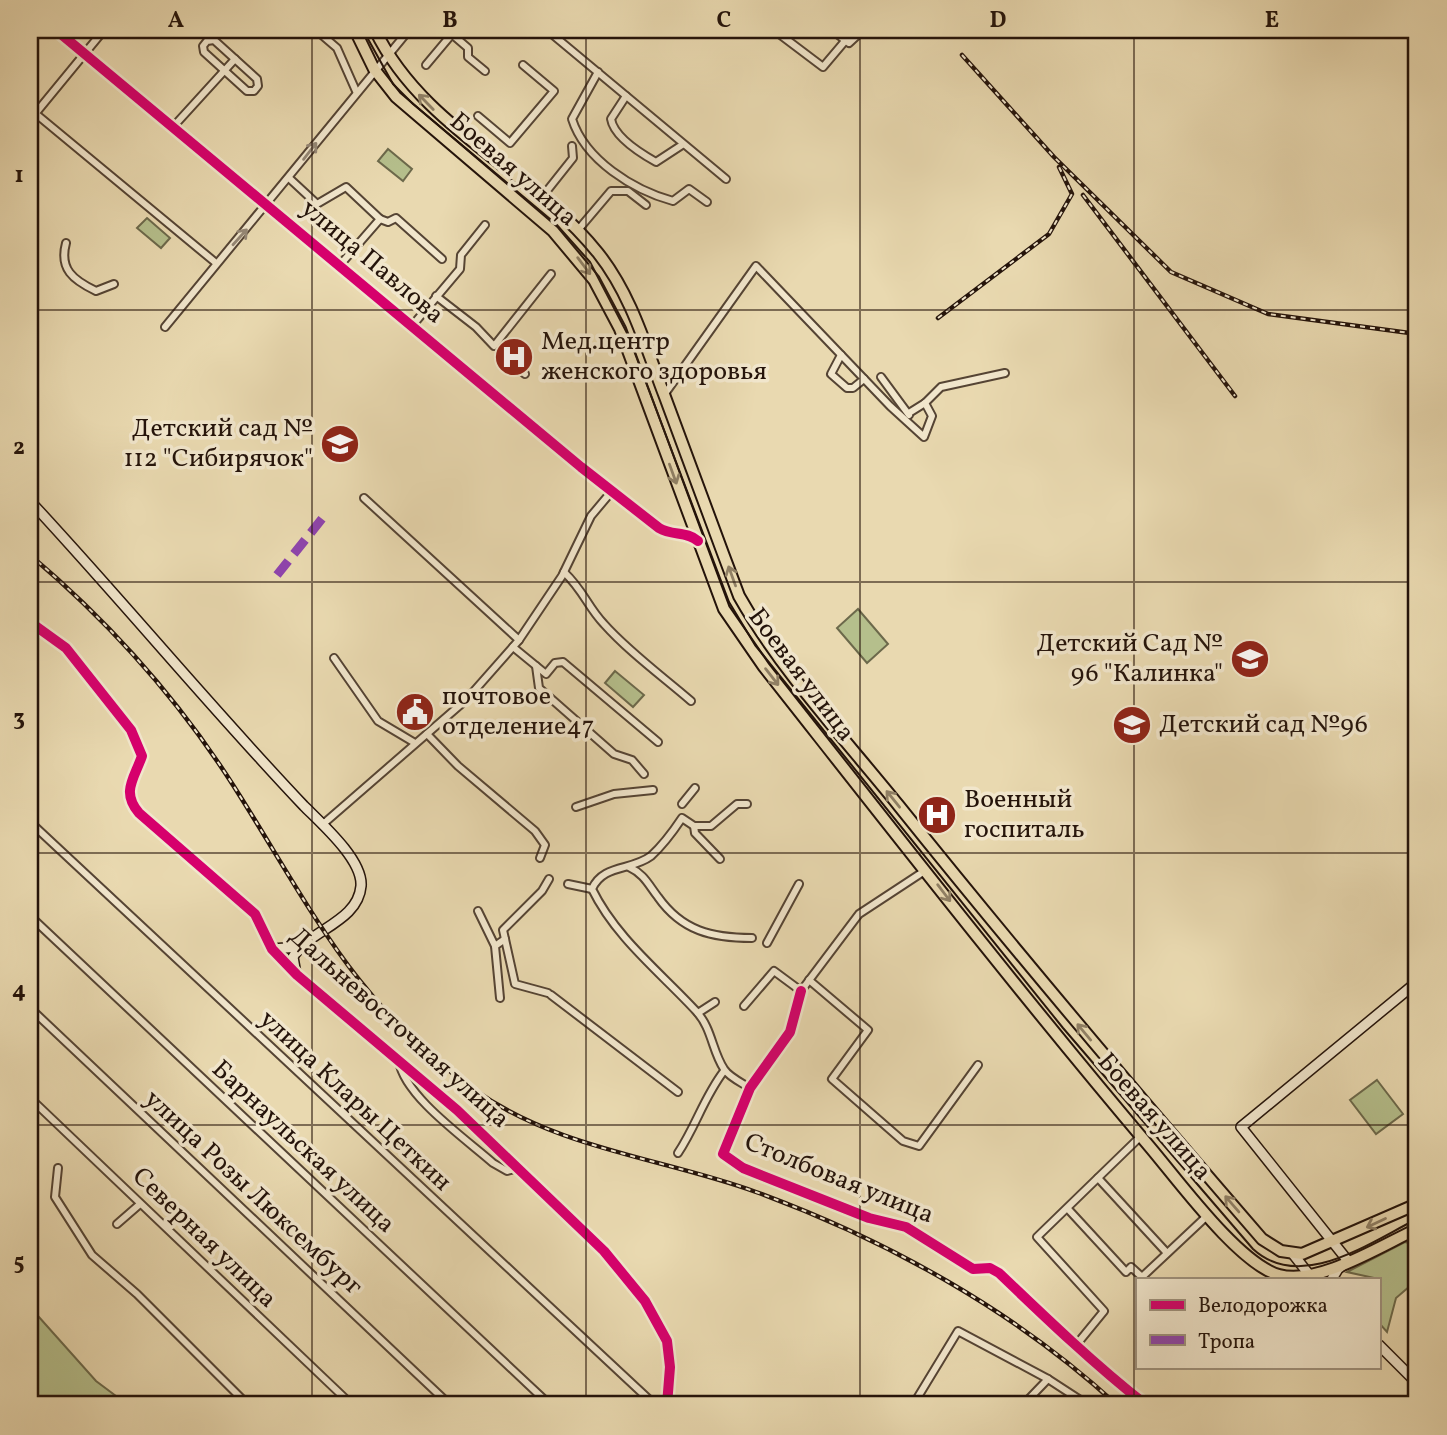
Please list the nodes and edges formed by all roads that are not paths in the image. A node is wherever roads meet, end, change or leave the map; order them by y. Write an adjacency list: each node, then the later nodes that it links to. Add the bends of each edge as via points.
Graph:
1 (56, 30): 14 (street, улица Павлова)
2 (104, 30): 14 (street)
3 (316, 30): 23 (street, via 337,48)
4 (355, 30): 19 (main road, Боевая улица)
5 (375, 30): 15 (main road, Боевая улица)
6 (409, 30): 15 (street)
7 (469, 30): 12 (street)
8 (547, 30): 22 (street)
9 (774, 30): 13 (street, via 824,67)
10 (832, 30): 13 (street)
11 (863, 30): 13 (street, via 849,43)
12 (449, 32): 17 (street); 21 (street)
13 (845, 41)
14 (84, 53): 25 (street); 28 (street, улица Павлова)
15 (387, 54): 19 (street); 33 (main road, Боевая улица, one-way to 15, via 435,112)
16 (235, 59): 20 (street); 20 (street, via 214,40 207,41 204,52); 20 (street, via 257,79 254,91 247,91)
17 (426, 65)
18 (523, 65): 26 (street, via 554,91 510,143)
19 (374, 69): 23 (street); 62 (main road, Боевая улица, one-way to 62, via 432,130 554,231 594,280 620,329)
20 (224, 71): 28 (street)
21 (485, 71)
22 (598, 72): 24 (street); 34 (street, via 572,119 589,149 608,169 658,197 673,201 689,189)
23 (356, 91): 31 (street, one-way to 23)
24 (625, 96): 29 (street); 29 (street, via 611,119 613,128 641,153 656,162)
25 (33, 111): 27 (street); 42 (street)
26 (478, 116)
27 (30, 120)
28 (173, 127): 35 (street, улица Павлова)
29 (682, 145): 32 (street)
30 (572, 146): 33 (street, via 573,158)
31 (289, 178): 35 (street); 37 (street, via 317,204 346,187)
32 (726, 179)
33 (541, 197): 39 (main road, Боевая улица)
34 (707, 202)
35 (268, 205): 42 (street, one-way to 35); 43 (street, улица Павлова)
36 (646, 205): 39 (street, via 628,191 611,191)
37 (380, 219): 41 (street, via 396,218); 43 (street)
38 (485, 225): 46 (street, via 461,255 460,269)
39 (578, 230): 55 (main road, Боевая улица, via 600,255 629,302)
40 (66, 243): 45 (street, via 62,258 66,271 96,291)
41 (442, 259)
42 (216, 263): 48 (street)
43 (340, 265): 47 (street, улица Павлова)
44 (551, 274): 46 (street, via 494,346)
45 (114, 284)
46 (436, 296): 47 (street)
47 (412, 326): 59 (street, улица Павлова)
48 (165, 327)
49 (841, 355): 54 (street); 54 (street, via 831,374 846,388); 55 (street, via 756,266)
50 (507, 358): 52 (street)
51 (1005, 373): 56 (street, via 951,383)
52 (525, 374)
53 (881, 377): 57 (street)
54 (863, 379): 58 (street)
55 (664, 395): 86 (main road, Боевая улица, one-way to 55, via 751,617 739,596)
56 (925, 403): 57 (street); 58 (street, via 932,416 924,437)
57 (909, 413): 58 (street)
58 (909, 424)
59 (612, 491): 63 (street, улица Павлова); 65 (street, via 592,516)
60 (364, 498): 67 (street)
61 (30, 501): 82 (street, Дальневосточная улица)
62 (688, 516): 63 (street, via 681,531); 64 (main road, Боевая улица)
63 (659, 528): 64 (street, улица Павлова)
64 (698, 541): 88 (main road, Боевая улица, one-way to 88, via 723,609 743,638)
65 (564, 572): 67 (street); 71 (street, via 582,589 606,627)
66 (30, 622): 100 (street, Дальневосточная улица, via 66,648 131,730 142,756 128,791 129,802 255,914)
67 (519, 640): 68 (street)
68 (513, 647): 70 (street); 72 (street, via 467,699)
69 (334, 658): 74 (street, via 378,721)
70 (536, 666): 73 (street, via 546,674 555,663 563,662); 75 (street, via 540,688 614,754 632,760)
71 (691, 701)
72 (426, 733): 74 (street); 84 (street, via 535,831 545,845)
73 (657, 742)
74 (415, 743): 82 (street)
75 (644, 774)
76 (695, 788): 78 (street)
77 (653, 790): 80 (street, via 614,794)
78 (682, 804)
79 (747, 804): 83 (street, via 737,804 711,827)
80 (576, 807)
81 (30, 822): 143 (street, улица Клары Цеткин)
82 (322, 824): 99 (street, Дальневосточная улица, via 359,870 361,890 349,911)
83 (694, 826): 85 (street, via 695,833); 87 (street, via 682,818 650,857)
84 (540, 858)
85 (720, 859)
86 (942, 859): 88 (main road, Столбовая улица); 129 (main road, Боевая улица, one-way to 86, via 1262,1240)
87 (629, 867): 92 (street, via 608,870); 95 (street, via 642,873 659,899 694,931 720,938)
88 (926, 870): 102 (street, Столбовая улица, via 859,914); 116 (main road, Боевая улица, one-way to 116, via 1028,1004)
89 (549, 879): 96 (street, via 503,930)
90 (568, 884): 92 (street)
91 (799, 884): 97 (street)
92 (592, 889): 109 (street, via 602,909 638,953)
93 (478, 911): 98 (street)
94 (30, 916): 142 (street, Барнаульская улица)
95 (752, 938)
96 (505, 939): 98 (street); 114 (street, via 515,984 549,994)
97 (767, 943)
98 (495, 946): 105 (street)
99 (299, 947): 100 (street, Дальневосточная улица); 101 (street, Дальневосточная улица, via 293,957)
100 (272, 949): 101 (street, Дальневосточная улица)
101 (297, 975): 110 (street, Дальневосточная улица)
102 (809, 980): 104 (street, Столбовая улица); 111 (street, via 868,1030 832,1079 903,1141 919,1146)
103 (1417, 982): 127 (street, via 1241,1127)
104 (801, 991): 107 (street, via 774,971); 113 (street, Столбовая улица, via 790,1032)
105 (500, 998)
106 (715, 1002): 109 (street)
107 (744, 1006)
108 (30, 1008): 141 (street, улица Розы Люксембург)
109 (698, 1013): 112 (street)
110 (399, 1060): 119 (street, Дальневосточная улица); 119 (street, via 407,1081 492,1163 507,1171)
111 (978, 1065)
112 (724, 1071): 113 (street, Столбовая улица); 117 (street, via 700,1106 695,1127)
113 (750, 1088): 135 (street, Столбовая улица, via 723,1148 726,1158 869,1218 906,1227 973,1269 993,1269)
114 (678, 1091)
115 (30, 1098): 121 (street, Северная улица)
116 (1141, 1136): 120 (street); 124 (main road, Боевая улица)
117 (678, 1153)
118 (58, 1168): 139 (street, via 55,1197 92,1255)
119 (519, 1168): 144 (street, Дальневосточная улица, via 604,1251 645,1301 667,1341)
120 (1098, 1178): 123 (street); 128 (street)
121 (140, 1204): 125 (street); 140 (street, Северная улица)
122 (1417, 1204): 127 (main road, one-way to 127)
123 (1068, 1209): 128 (street, via 1126,1272 1131,1267 1142,1277); 135 (street, via 1037,1237 1104,1311)
124 (1208, 1214): 128 (street); 131 (main road, Боевая улица)
125 (117, 1224)
126 (1417, 1229): 130 (main road)
127 (1334, 1242): 129 (main road); 130 (street)
128 (1167, 1253)
129 (1293, 1254): 133 (street)
130 (1348, 1261): 133 (main road); 134 (street)
131 (1252, 1262): 132 (street); 133 (main road, Боевая улица, via 1279,1275)
132 (1271, 1278)
133 (1312, 1278)
134 (1333, 1278)
135 (1077, 1344): 148 (street, Столбовая улица, via 1088,1359)
136 (1380, 1346): 138 (street)
137 (1048, 1378): 145 (street, via 958,1331); 146 (street); 147 (street)
138 (1417, 1383)
139 (248, 1405)
140 (352, 1405)
141 (450, 1405)
142 (550, 1405)
143 (655, 1405)
144 (667, 1405)
145 (914, 1405)
146 (1023, 1405)
147 (1088, 1405)
148 (1146, 1405)

